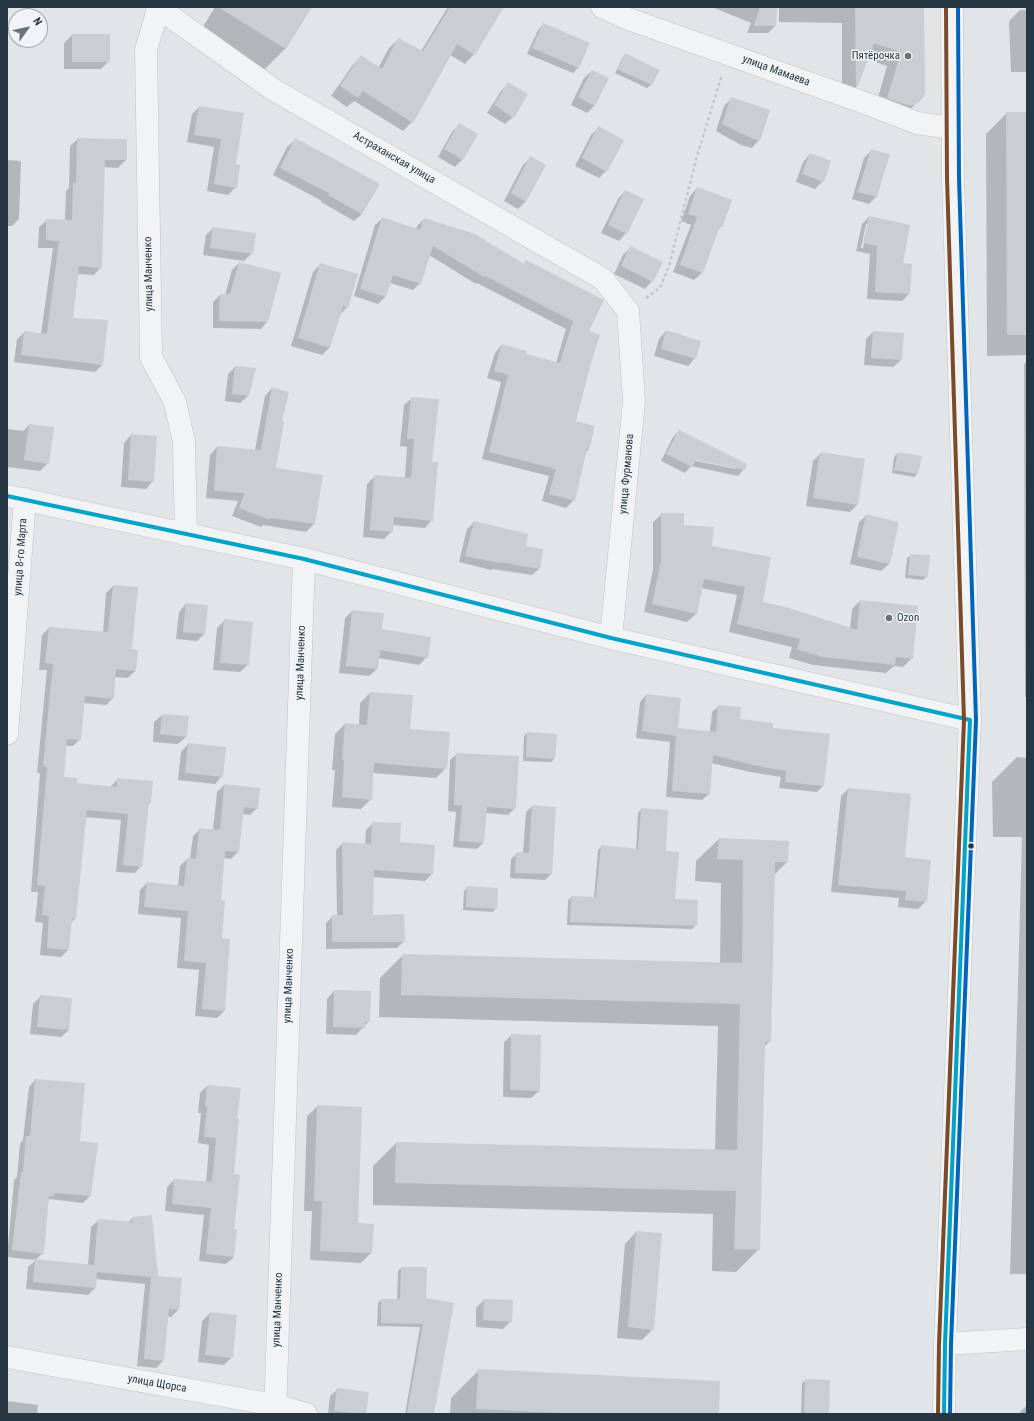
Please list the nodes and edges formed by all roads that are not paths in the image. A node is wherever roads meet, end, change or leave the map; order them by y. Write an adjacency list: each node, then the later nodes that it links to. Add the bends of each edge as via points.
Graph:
1 (602, 7): 4 (street, улица Мамаева, via 626,18 917,123)
2 (952, 7): 4 (street)
3 (157, 8): 5 (street, Астраханская улица, via 274,90 603,279); 7 (street, улица Манченко, via 146,50 151,357 175,402 184,442)
4 (952, 128): 10 (street)
5 (628, 311): 9 (street, улица Фурманова, via 634,401)
6 (16, 498): 7 (street); 11 (street, улица 8-го Марта)
7 (186, 535): 8 (street)
8 (304, 559): 9 (street); 15 (street, улица Манченко)
9 (611, 638): 10 (street)
10 (970, 720): 13 (street)
11 (7, 734)
12 (1027, 1340): 13 (street)
13 (945, 1344): 17 (street)
14 (7, 1357): 15 (street, улица Щорса)
15 (275, 1409): 16 (street, улица Щорса)
16 (306, 1414)
17 (944, 1414)

